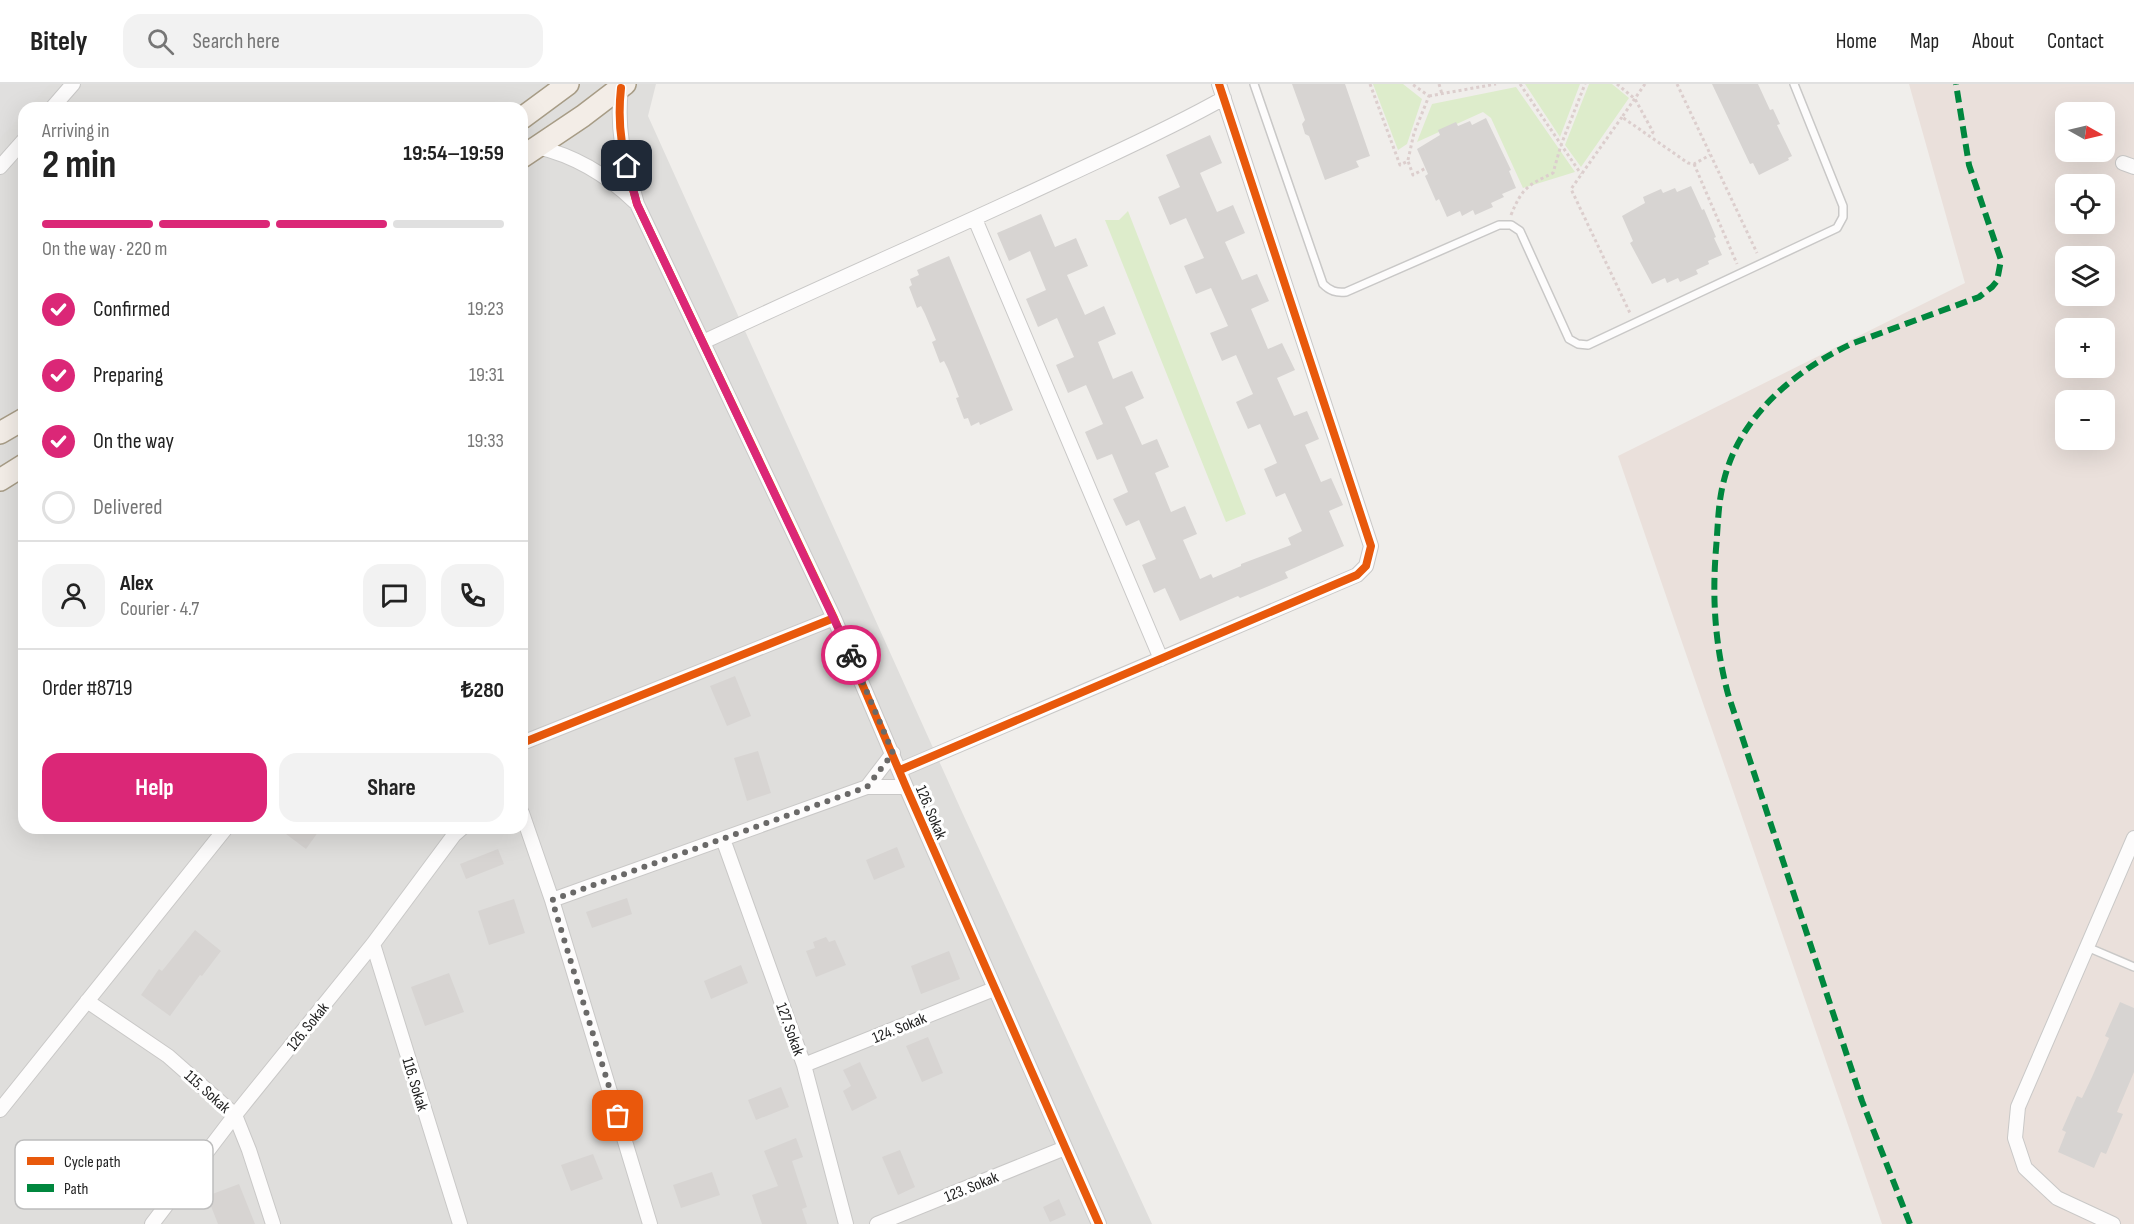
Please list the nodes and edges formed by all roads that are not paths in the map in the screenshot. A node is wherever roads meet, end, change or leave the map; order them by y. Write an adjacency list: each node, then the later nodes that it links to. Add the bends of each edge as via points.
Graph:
1 (73, 84): 8 (street)
2 (568, 84): 9 (main road)
3 (1219, 84): 7 (street)
4 (1254, 84): 5 (lane, via 1323,284 1328,289 1346,292 1508,224 1520,231 1569,339 1588,345 1837,228 1843,206)
5 (1794, 84)
6 (623, 86): 11 (main road); 13 (street, via 619,134)
7 (1224, 98): 14 (street, via 1180,123); 21 (street, via 1371,546 1366,566 1357,575)
8 (57, 102)
9 (528, 114)
10 (18, 147): 12 (street)
11 (530, 152): 13 (street, via 562,153 583,163)
12 (0, 167)
13 (637, 204): 15 (street, 126. Sokak)
14 (975, 219): 15 (street); 21 (street)
15 (703, 342): 20 (street, 126. Sokak)
16 (18, 422): 17 (main road)
17 (0, 433)
18 (18, 469): 19 (main road)
19 (0, 480)
20 (834, 618): 22 (street); 23 (street, 126. Sokak)
21 (1161, 659): 24 (street)
22 (528, 741)
23 (893, 753): 24 (street, 126. Sokak); 25 (street)
24 (900, 770): 26 (street, 126. Sokak)
25 (867, 787): 26 (street); 31 (street)
26 (906, 787): 36 (street, 126. Sokak)
27 (528, 830): 32 (street)
28 (221, 834): 37 (street)
29 (454, 834): 33 (street, 126. Sokak)
30 (2134, 838): 34 (street)
31 (723, 839): 32 (street); 38 (street, 127. Sokak)
32 (552, 900): 47 (street)
33 (373, 944): 40 (street, 126. Sokak); 46 (street, 116. Sokak)
34 (2087, 947): 35 (lane); 51 (street, via 2018,1107 2015,1138 2025,1168 2057,1198)
35 (2134, 967)
36 (994, 989): 38 (street, 124. Sokak); 42 (street, 126. Sokak)
37 (87, 1001): 39 (street); 40 (street, 115. Sokak, via 168,1056)
38 (804, 1065): 48 (street, 127. Sokak)
39 (0, 1110)
40 (235, 1115): 41 (street, 126. Sokak); 45 (street, 115. Sokak)
41 (213, 1144)
42 (1065, 1148): 49 (street, 123. Sokak); 50 (street, 126. Sokak)
43 (163, 1209): 44 (street, 126. Sokak)
44 (152, 1224)
45 (273, 1224)
46 (459, 1224)
47 (650, 1224)
48 (846, 1224)
49 (877, 1224)
50 (1099, 1224)
51 (2113, 1224)

